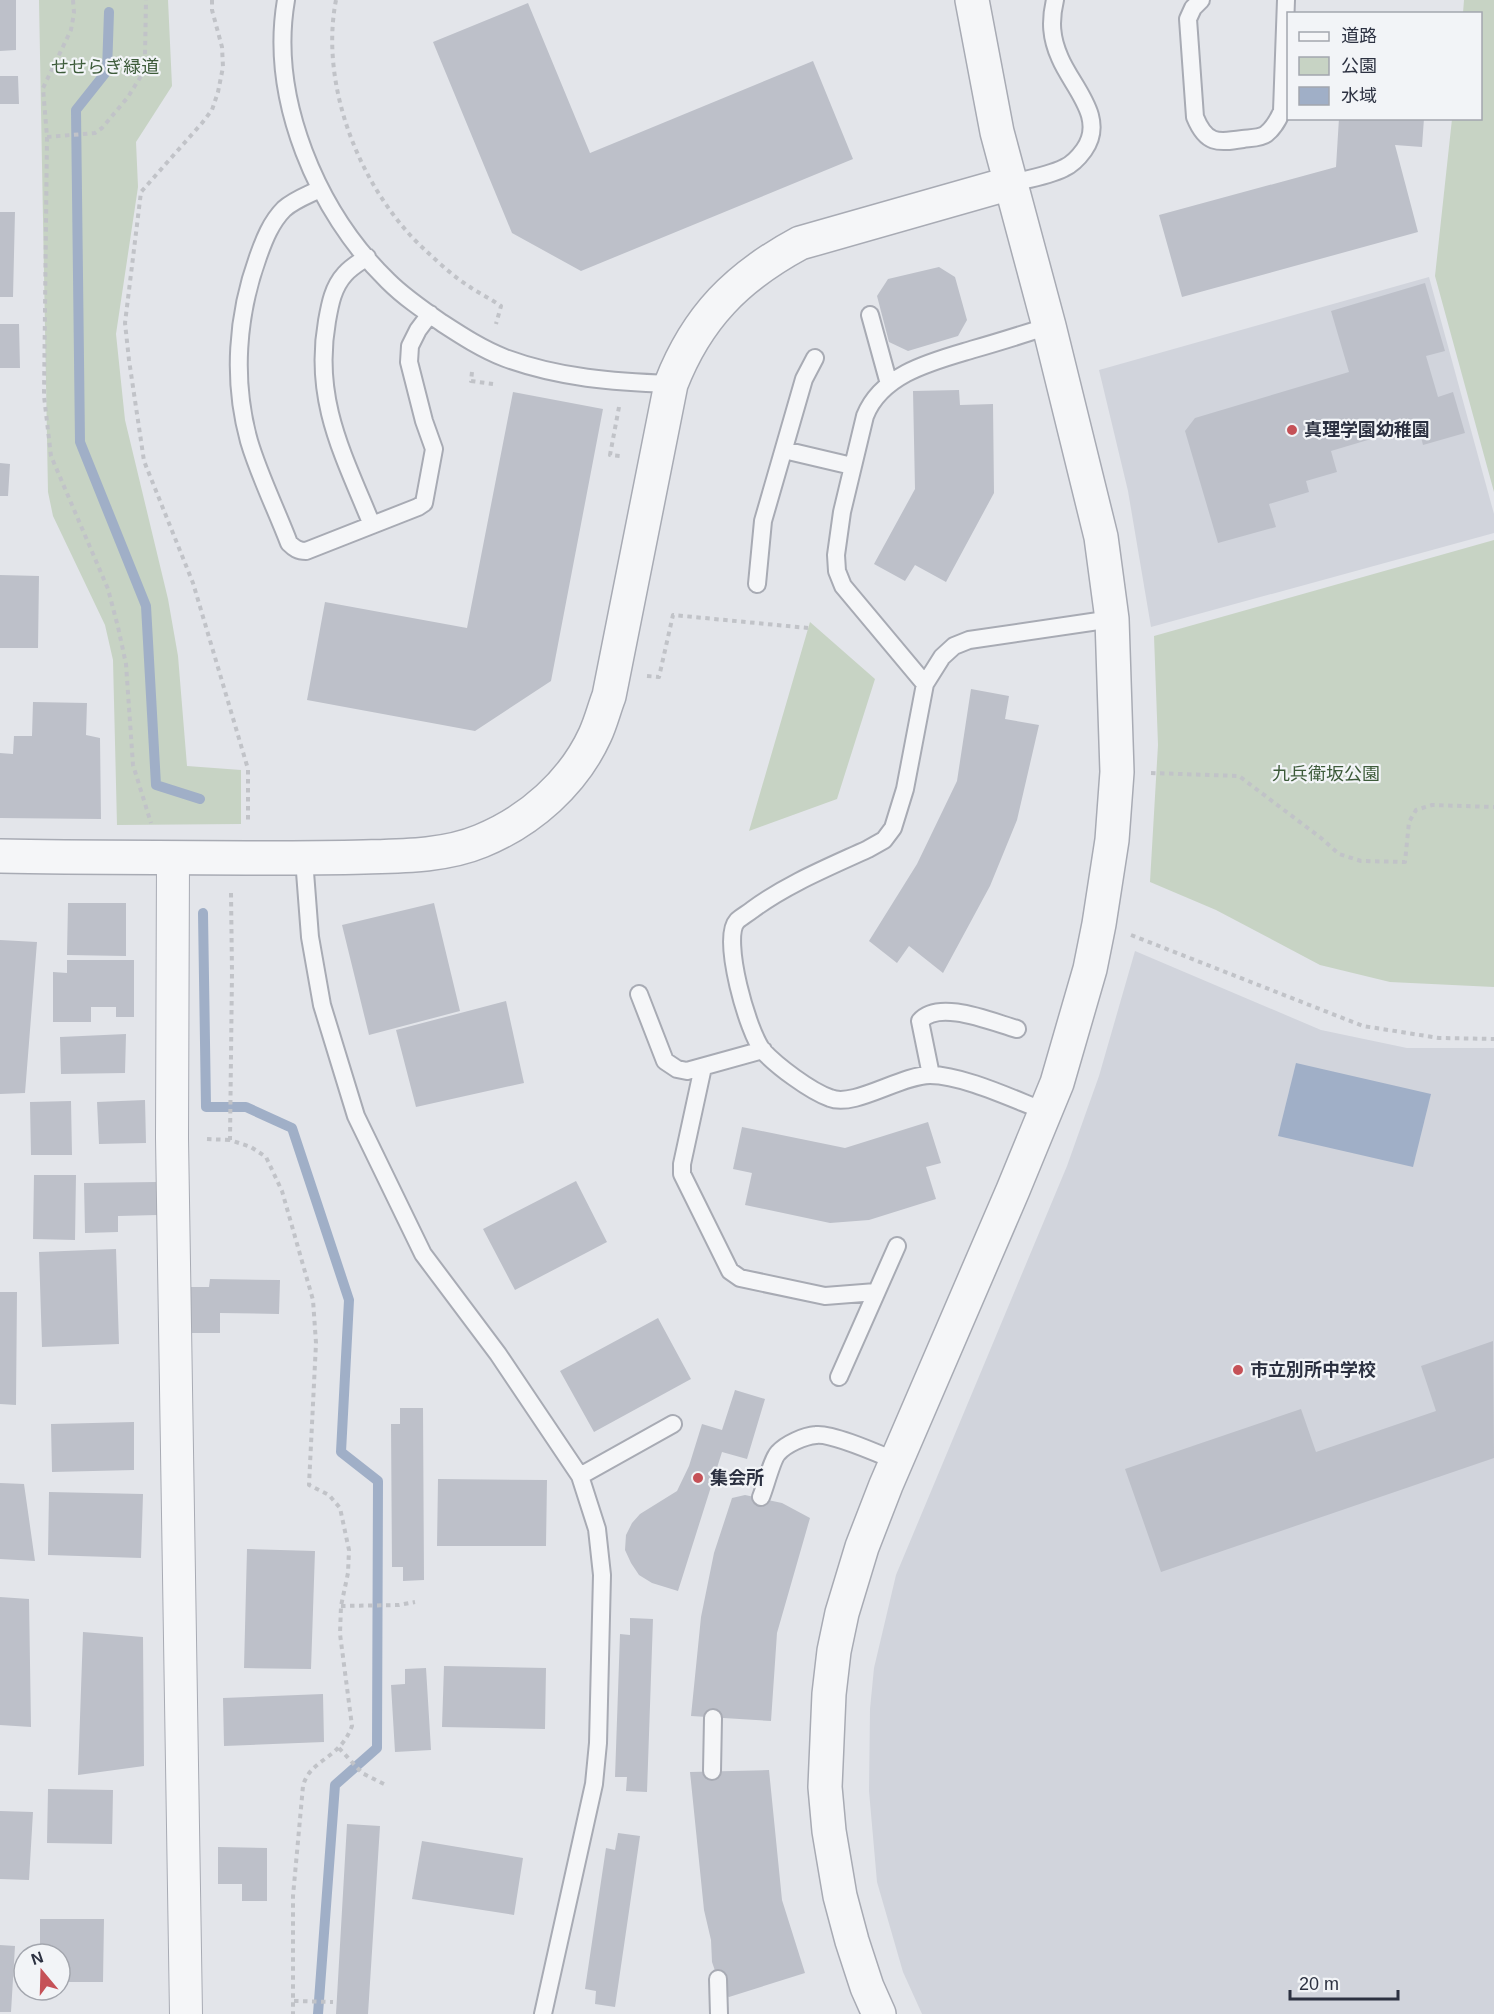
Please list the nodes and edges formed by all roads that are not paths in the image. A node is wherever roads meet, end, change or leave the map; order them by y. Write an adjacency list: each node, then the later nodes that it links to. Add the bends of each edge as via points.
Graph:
1 (286, 0): 7 (lane, via 283,57 288,91 296,126)
2 (972, 0): 6 (street, via 997,132)
3 (1055, 0): 6 (lane, via 1051,19 1054,42 1066,72 1089,109 1089,144 1064,169)
4 (1201, 0): 5 (lane, via 1188,19 1195,117 1200,130 1211,139 1225,142 1264,135 1282,111)
5 (1287, 0)
6 (1011, 183): 11 (street); 13 (street, via 822,235 780,253 726,295 696,333)
7 (320, 189): 8 (lane); 17 (lane, via 285,208 272,224 248,284 238,367 242,409 249,441 289,543 306,551)
8 (367, 257): 9 (lane, via 387,281); 17 (lane, via 345,274 334,293 322,358 330,420)
9 (430, 314): 13 (lane, via 472,343 548,371 597,380); 17 (lane, via 410,346 409,362 434,449 424,503)
10 (870, 315): 14 (lane)
11 (1049, 326): 14 (lane, via 928,363); 19 (street, via 1095,508)
12 (815, 358): 15 (lane, via 804,379)
13 (671, 384): 23 (street, via 609,696 595,734 564,781 546,802 479,842 416,856)
14 (889, 384): 16 (lane, via 870,402)
15 (784, 450): 16 (lane); 18 (lane, via 763,521)
16 (852, 466): 20 (lane, via 842,512 837,571 843,586)
17 (372, 525)
18 (757, 584)
19 (1112, 619): 20 (lane, via 969,640 942,657); 29 (street, via 1116,772 1112,840 1090,969)
20 (925, 684): 26 (lane, via 905,789 893,828 884,840 769,897 735,922 731,940 737,979 751,1028)
21 (0, 856): 22 (street)
22 (173, 859): 23 (street); 40 (street, via 172,1138)
23 (304, 859): 35 (lane, via 310,937 322,1005 356,1116 423,1254 498,1354)
24 (639, 994): 27 (lane, via 668,1065 687,1071)
25 (1017, 1029): 28 (lane, via 961,1014 933,1012 920,1021)
26 (763, 1050): 27 (lane); 28 (lane, via 801,1082 831,1099 846,1100 916,1076)
27 (703, 1067): 31 (lane, via 682,1174 730,1271 740,1278 825,1296)
28 (931, 1075): 29 (lane, via 955,1078)
29 (1047, 1112): 34 (street)
30 (897, 1246): 31 (lane)
31 (876, 1292): 32 (lane)
32 (838, 1377)
33 (673, 1424): 35 (lane)
34 (896, 1461): 36 (lane, via 847,1442 818,1435 806,1437 777,1454); 43 (street, via 862,1547 842,1613 834,1651 825,1787 840,1896)
35 (580, 1476): 41 (lane, via 597,1529 602,1575 598,1743 594,1784)
36 (761, 1497)
37 (713, 1718): 38 (lane)
38 (712, 1771)
39 (718, 1978): 42 (lane)
40 (186, 2014)
41 (543, 2014)
42 (719, 2014)
43 (877, 2014)

